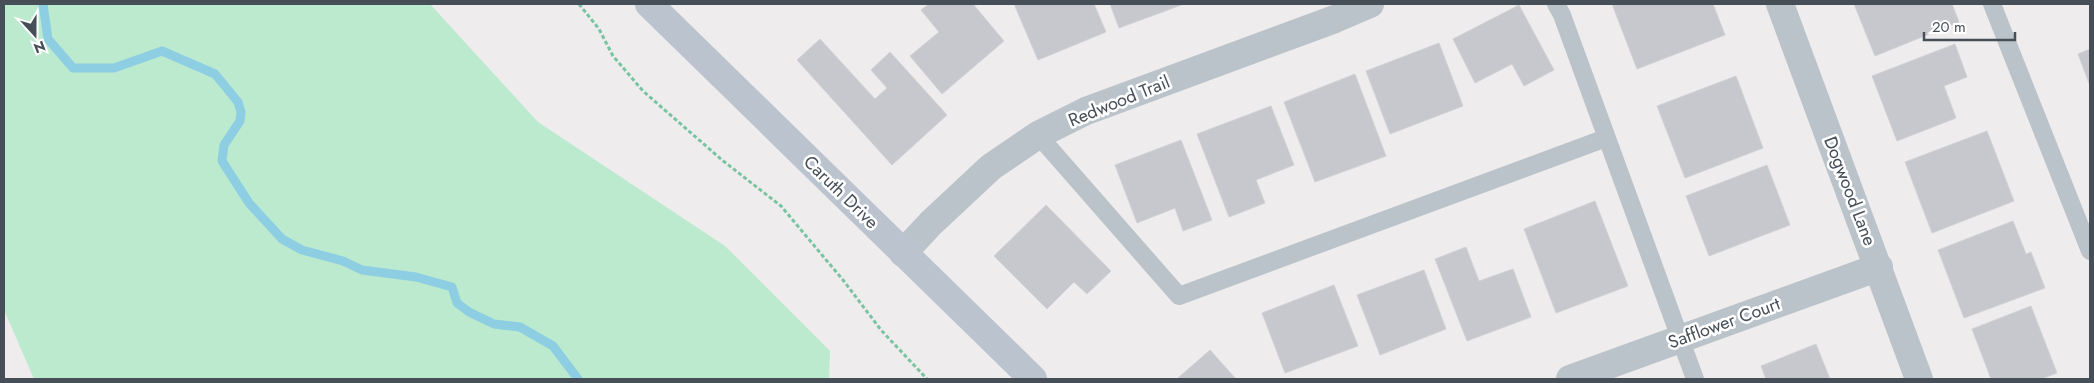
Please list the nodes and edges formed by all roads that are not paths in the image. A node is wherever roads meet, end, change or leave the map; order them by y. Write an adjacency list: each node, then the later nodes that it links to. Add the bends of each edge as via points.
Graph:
1 (649, 4): 9 (street, Caruth Drive)
2 (1370, 4): 6 (street, Redwood Trail, via 1086,111)
3 (1556, 4): 7 (lane)
4 (1780, 4): 10 (street, Dogwood Lane)
5 (1992, 4): 8 (lane)
6 (1038, 135): 7 (lane, via 1179,296); 9 (street, Redwood Trail, via 991,167)
7 (1606, 138): 11 (lane)
8 (2090, 251)
9 (903, 253): 12 (street, Caruth Drive)
10 (1879, 268): 11 (street, Safflower Court); 15 (street, Dogwood Lane)
11 (1681, 339): 13 (street, Safflower Court); 14 (lane)
12 (1033, 379)
13 (1570, 379)
14 (1695, 379)
15 (1919, 379)

